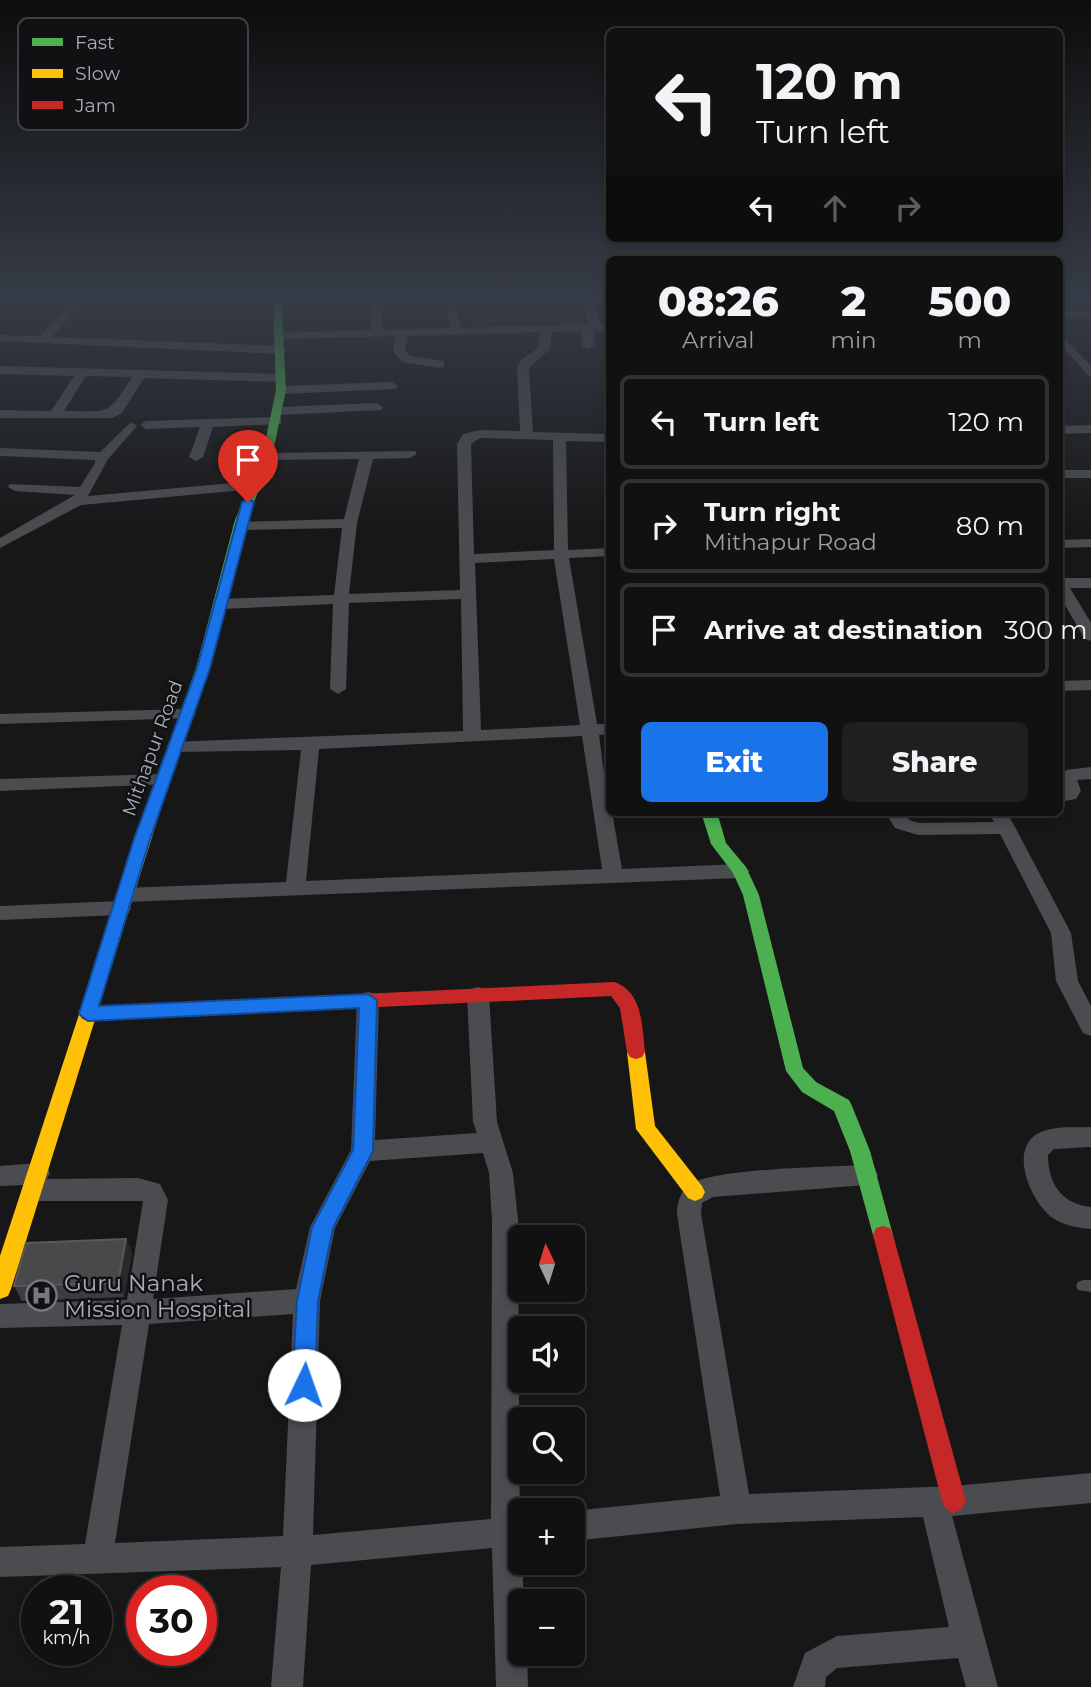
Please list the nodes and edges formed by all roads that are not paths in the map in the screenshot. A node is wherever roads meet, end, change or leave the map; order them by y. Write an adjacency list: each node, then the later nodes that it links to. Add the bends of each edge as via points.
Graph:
1 (82, 373): 10 (street)
2 (96, 374): 5 (street)
3 (280, 374): 6 (street, Mithapur Road)
4 (523, 374): 17 (street)
5 (139, 376): 6 (street); 10 (street, via 115,413)
6 (280, 384): 7 (street); 11 (street, Mithapur Road)
7 (392, 386)
8 (377, 407): 11 (street)
9 (0, 414): 10 (street)
10 (55, 415)
11 (278, 416): 12 (street); 25 (street, Mithapur Road)
12 (208, 423): 13 (street); 24 (street)
13 (146, 425)
14 (131, 426): 23 (street)
15 (1091, 429): 16 (street)
16 (1063, 430)
17 (527, 436): 18 (street); 38 (street, via 473,435 464,444)
18 (559, 437): 19 (street); 37 (street)
19 (606, 438)
20 (0, 452): 23 (street)
21 (367, 454): 22 (street); 25 (street); 31 (street)
22 (410, 454)
23 (103, 457): 30 (street)
24 (196, 457)
25 (267, 457): 28 (street, Mithapur Road)
26 (1063, 474): 27 (street)
27 (1091, 474)
28 (255, 485): 30 (street); 32 (street, Mithapur Road)
29 (15, 487): 30 (street)
30 (81, 496): 34 (street)
31 (350, 523): 32 (street); 43 (street)
32 (239, 526): 44 (street, Mithapur Road)
33 (1091, 543): 35 (street)
34 (0, 544)
35 (1063, 544)
36 (606, 552): 37 (street)
37 (561, 554): 38 (street); 53 (street)
38 (467, 559): 42 (street)
39 (1091, 583): 40 (street)
40 (1063, 584)
41 (1063, 589): 45 (street)
42 (467, 594): 43 (street); 54 (street)
43 (341, 598): 44 (street); 49 (street)
44 (221, 604): 50 (street, Mithapur Road)
45 (1086, 621): 46 (street)
46 (1091, 636)
47 (1091, 685): 48 (street)
48 (1063, 686)
49 (338, 689)
50 (187, 714): 51 (street); 56 (street, Mithapur Road)
51 (0, 719)
52 (606, 729): 53 (street)
53 (589, 730): 54 (street); 65 (street)
54 (472, 735): 55 (street)
55 (311, 744): 56 (street); 66 (street)
56 (176, 746): 58 (street, Mithapur Road)
57 (1091, 772): 60 (street, via 1072,774 1068,780 1072,791)
58 (163, 780): 59 (street); 67 (street, Mithapur Road)
59 (0, 785)
60 (1063, 796)
61 (710, 816): 64 (street, via 719,845)
62 (897, 816): 63 (street, via 902,824 918,830)
63 (1002, 820): 72 (street, via 1057,925 1063,966)
64 (740, 871): 65 (street); 76 (street, via 751,895 795,1071 809,1087 842,1106)
65 (613, 876): 66 (street)
66 (295, 888): 67 (street)
67 (123, 901): 68 (street); 71 (street, Mithapur Road)
68 (0, 913)
69 (478, 995): 70 (street); 74 (street, via 483,1099); 79 (street, via 600,989 623,993 629,1004 646,1129)
70 (368, 1000): 71 (street); 75 (street)
71 (88, 1014): 78 (street, Mithapur Road)
72 (1088, 1016)
73 (1091, 1137): 80 (street, via 1046,1141 1035,1161 1056,1208)
74 (491, 1142): 75 (street); 86 (street, via 501,1173 505,1220)
75 (363, 1151): 82 (street, via 323,1227)
76 (866, 1175): 79 (street, via 713,1186); 87 (street)
77 (0, 1176): 78 (street)
78 (36, 1182): 81 (street, Mithapur Road); 83 (street, via 151,1192 156,1209)
79 (695, 1192): 88 (street, via 689,1200 689,1214)
80 (1091, 1218)
81 (0, 1287)
82 (307, 1301): 83 (street); 91 (street)
83 (138, 1312): 84 (street); 92 (street)
84 (0, 1316)
85 (1091, 1488): 87 (street)
86 (512, 1498)
87 (944, 1501): 88 (street); 95 (street)
88 (737, 1509): 89 (street)
89 (585, 1524)
90 (508, 1531): 91 (street)
91 (297, 1551): 92 (street); 96 (street)
92 (98, 1557): 93 (street)
93 (0, 1562)
94 (513, 1575): 97 (street)
95 (969, 1641): 98 (street, via 823,1656 812,1668); 99 (street)
96 (287, 1687)
97 (512, 1687)
98 (809, 1687)
99 (982, 1687)

